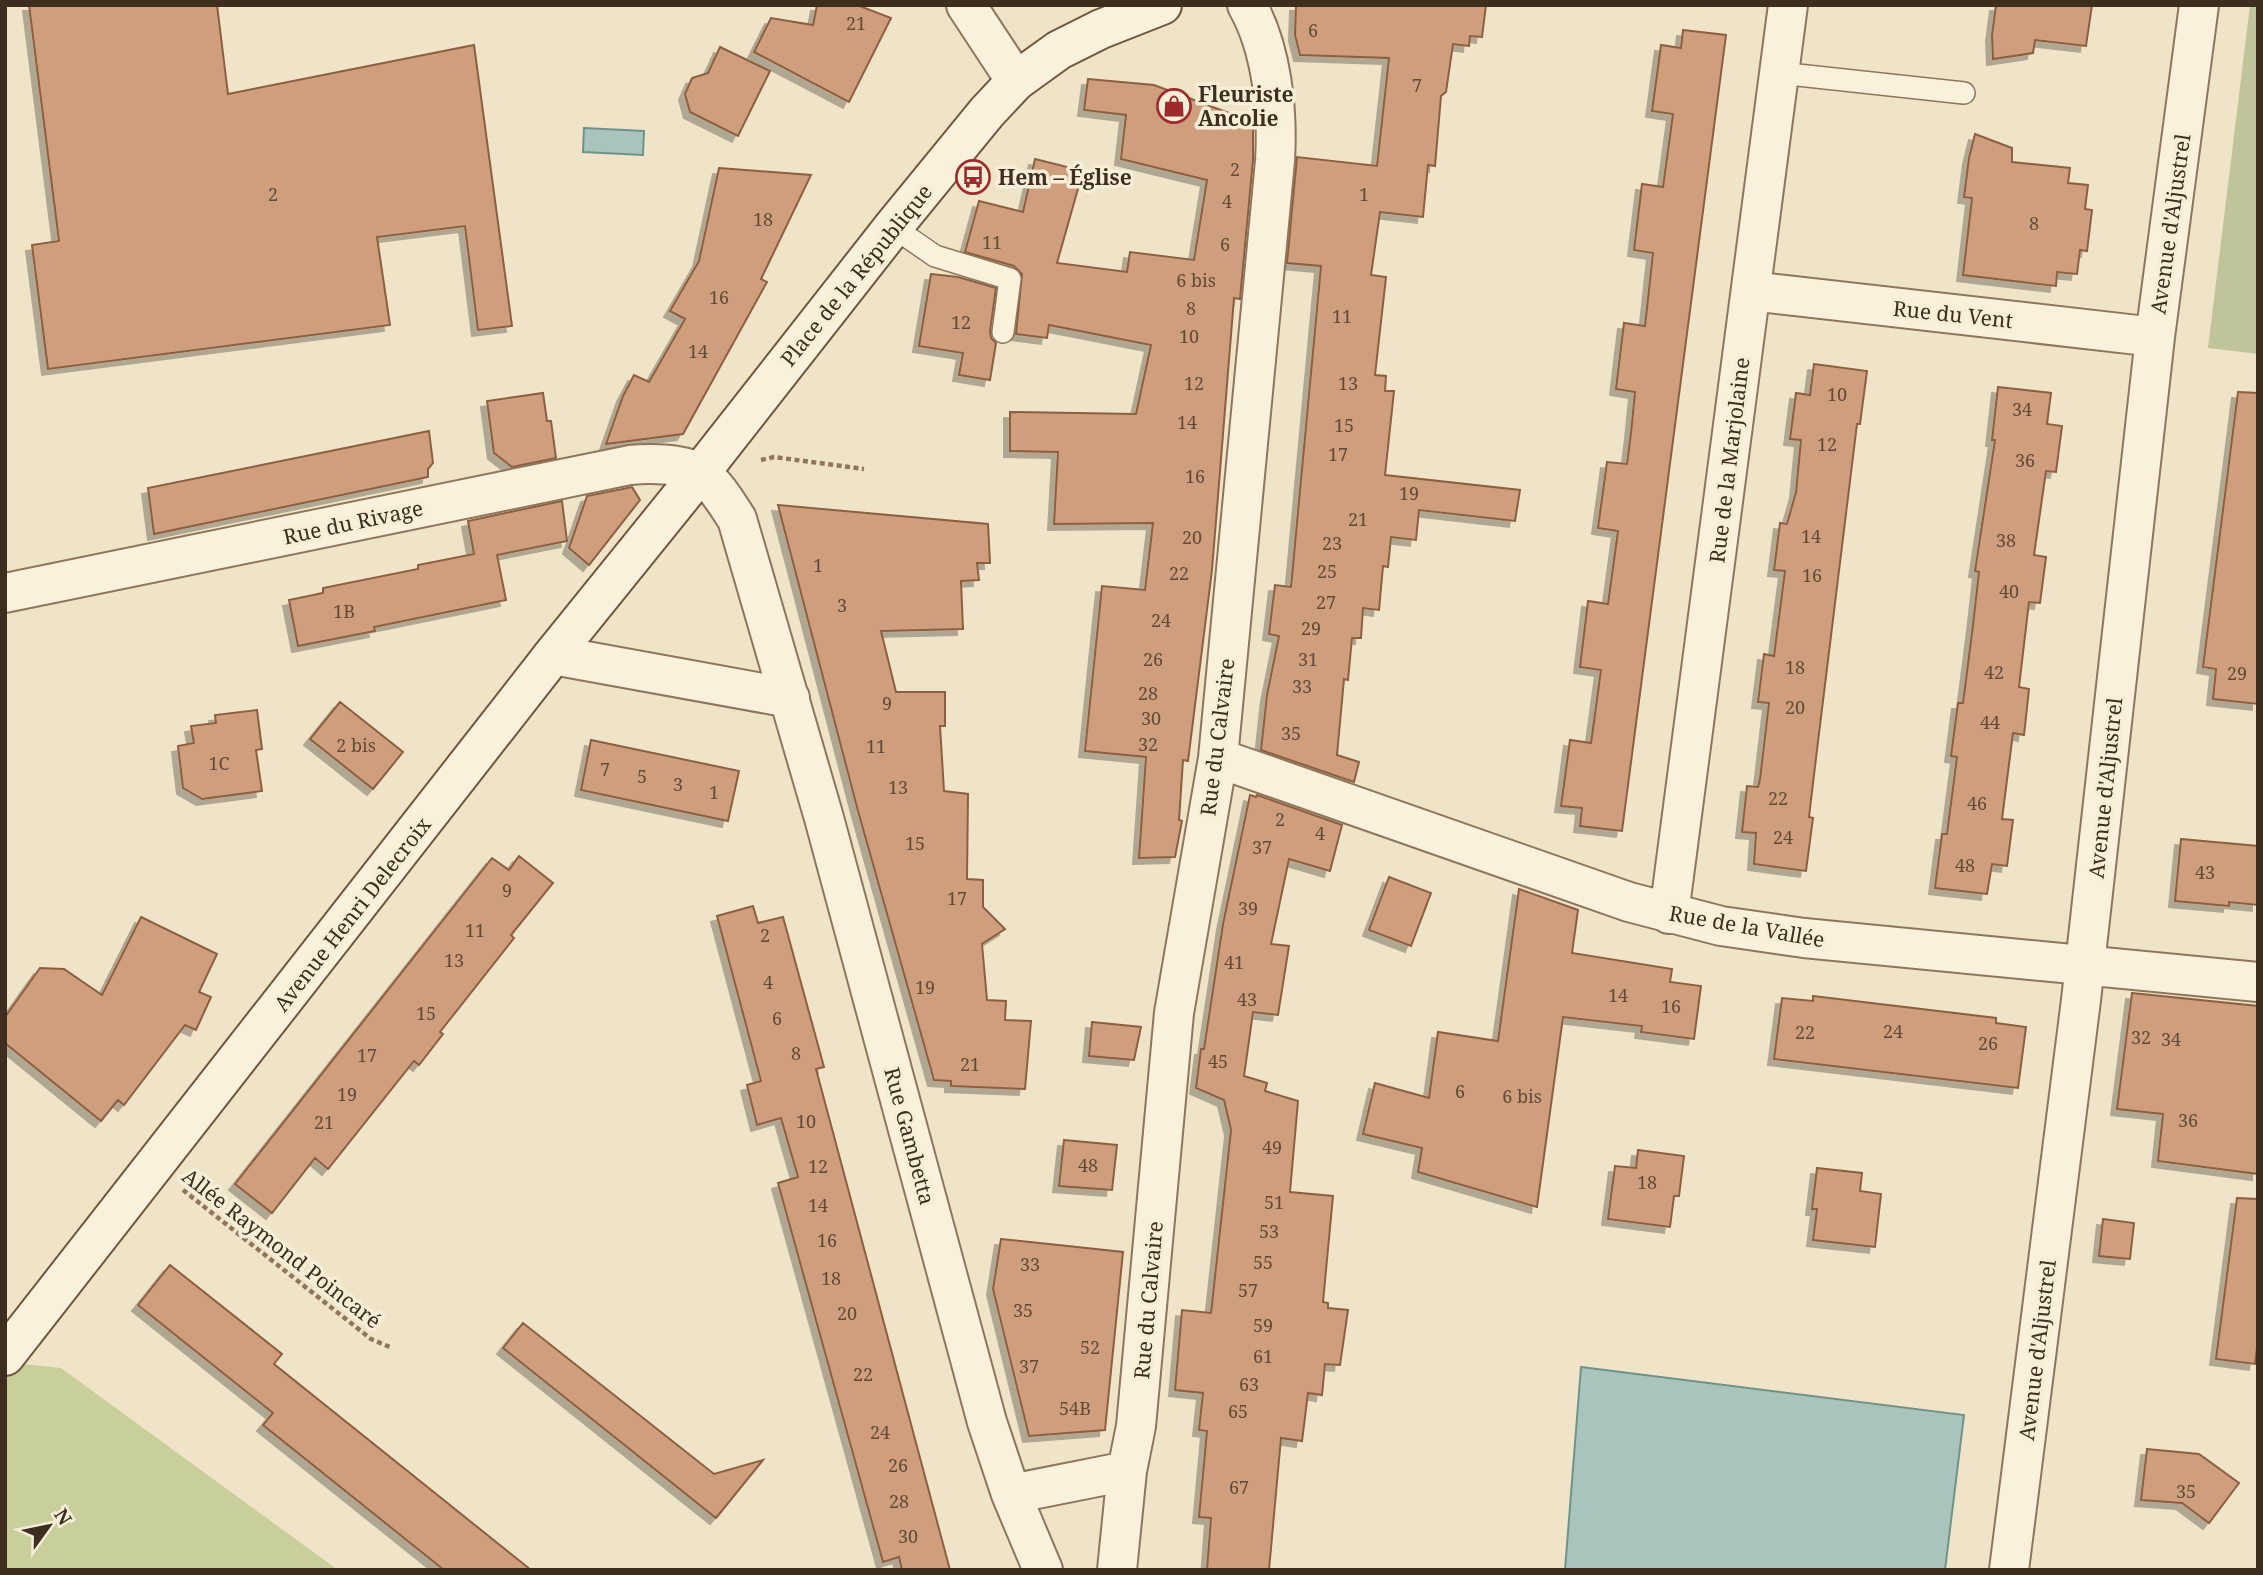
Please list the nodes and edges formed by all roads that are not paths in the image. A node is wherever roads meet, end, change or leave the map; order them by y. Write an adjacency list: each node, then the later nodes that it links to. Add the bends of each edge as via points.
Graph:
1 (966, 5): 7 (street)
2 (1162, 5): 7 (street, Place de la République, via 1077,40)
3 (1247, 5): 17 (street, Rue du Calvaire, via 1261,35 1277,131)
4 (1788, 5): 6 (street, Rue de la Marjolaine)
5 (2199, 5): 12 (street, Avenue d'Aljustrel)
6 (1779, 73): 8 (lane); 10 (street, Rue de la Marjolaine)
7 (1016, 81): 9 (street, Place de la République)
8 (1964, 93)
9 (893, 227): 11 (lane, via 935,256 1010,279); 13 (street, Place de la République)
10 (1751, 291): 12 (street, Rue du Vent); 18 (street, Rue de la Marjolaine)
11 (1003, 332)
12 (2155, 337): 19 (street, Avenue d'Aljustrel)
13 (700, 473): 14 (street, Rue du Rivage, via 653,463 630,465); 15 (street, Avenue Henri Delecroix); 16 (street, Rue Gambetta, via 737,519)
14 (5, 593)
15 (554, 655): 16 (street); 21 (street, Avenue Henri Delecroix)
16 (790, 698): 23 (street, Rue Gambetta, via 987,1422)
17 (1218, 758): 18 (street, Rue de la Vallée); 22 (street, Rue du Calvaire, via 1174,1013 1136,1426)
18 (1669, 914): 19 (street, Rue de la Vallée, via 1804,938)
19 (2085, 964): 20 (street, Rue de la Vallée); 26 (street, Avenue d'Aljustrel)
20 (2258, 982)
21 (5, 1356)
22 (1127, 1471): 23 (street); 25 (street, Rue du Calvaire)
23 (1011, 1494): 24 (street, Rue Gambetta)
24 (1043, 1570)
25 (1117, 1570)
26 (2009, 1570)

